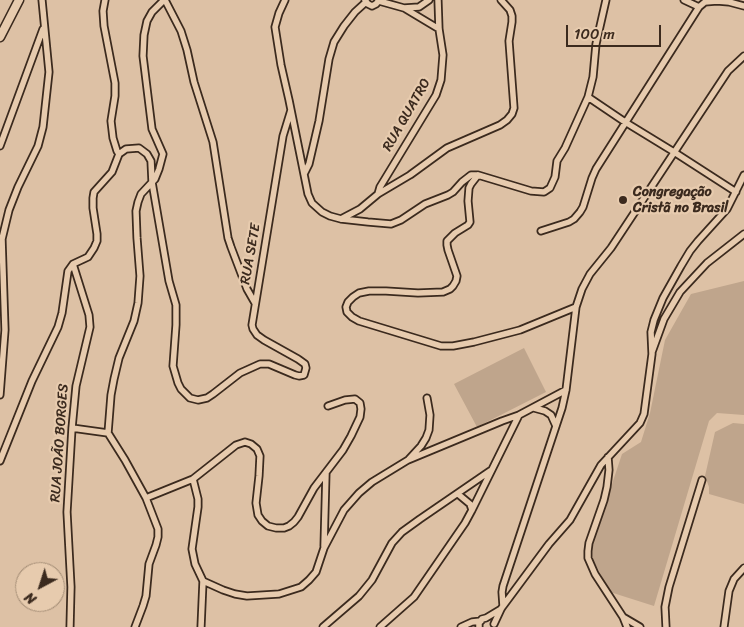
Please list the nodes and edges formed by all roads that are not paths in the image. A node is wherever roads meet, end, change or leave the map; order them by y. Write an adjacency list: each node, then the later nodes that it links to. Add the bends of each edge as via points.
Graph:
1 (19, 0): 18 (street)
2 (42, 0): 16 (street)
3 (105, 0): 25 (street, via 104,26 115,84 111,121)
4 (165, 0): 29 (street, via 149,16 143,40 142,56 152,129 163,154); 36 (street, via 181,31 213,142 228,238)
5 (285, 0): 21 (street, via 276,27)
6 (379, 0): 12 (street, via 372,6); 15 (street)
7 (429, 0): 15 (street, via 419,7)
8 (438, 0): 17 (street, RUA QUATRO)
9 (501, 0): 30 (street, via 512,16 509,41 512,114 500,125 447,148)
10 (606, 0): 20 (street)
11 (684, 0): 14 (street)
12 (366, 1): 26 (street, via 334,42 309,164)
13 (744, 6): 14 (street, via 717,1 705,2)
14 (699, 7): 22 (street)
15 (404, 8): 17 (street)
16 (44, 27): 23 (street); 40 (street, via 48,72 43,127 38,146 9,210 2,239 5,330)
17 (439, 29): 30 (street, RUA QUATRO, via 442,80)
18 (0, 37)
19 (744, 56): 24 (street, via 728,71)
20 (588, 97): 22 (street); 27 (street, via 557,161 550,188 544,192 531,191)
21 (291, 110): 26 (street); 36 (street, RUA SETE)
22 (625, 122): 24 (street); 33 (street, via 596,169 577,216)
23 (0, 146)
24 (674, 152): 31 (street); 37 (street, via 611,248 590,274)
25 (118, 154): 29 (street, via 126,149 144,151 149,157); 35 (street, via 112,172 92,198 97,234 94,248 88,256)
26 (304, 174): 32 (street, via 312,203 322,212)
27 (478, 175): 32 (street, via 468,176 448,195 391,224); 37 (street, via 469,188 470,222 446,245 457,276 453,286 443,292 359,293 348,302 347,312 359,321 441,346 453,346 520,330)
28 (744, 175): 31 (street)
29 (152, 182): 36 (street, RUA SETE, via 176,305 174,366 178,383 190,398 206,398 240,373 260,364 269,364 295,376 304,375 305,364 257,335 252,325); 49 (street, via 141,194 136,211 140,276 138,303 114,379)
30 (378, 194): 32 (street, RUA QUATRO)
31 (734, 195): 38 (street, via 727,209 690,251 663,298 651,332)
32 (341, 219)
33 (542, 231)
34 (744, 234): 38 (street, via 707,263 680,292 664,319)
35 (73, 264): 47 (street, RUA JOÃO BORGES, via 90,327 76,386); 52 (street, via 67,275 58,327)
36 (255, 303)
37 (576, 307): 39 (street)
38 (652, 354): 50 (street, via 644,414 634,430)
39 (566, 390): 43 (street); 46 (street)
40 (0, 395)
41 (427, 398): 51 (street, via 430,415 426,438)
42 (328, 406): 54 (street, via 352,399 360,403 361,409 351,436)
43 (534, 408): 44 (street); 46 (street, via 551,415)
44 (519, 415): 45 (street); 48 (street)
45 (502, 421): 48 (street); 51 (street)
46 (556, 426): 63 (street, via 503,586)
47 (72, 428): 49 (street); 68 (street, RUA JOÃO BORGES, via 67,512 72,587)
48 (511, 432): 53 (street)
49 (108, 433): 58 (street)
50 (608, 457): 63 (street, via 597,470 570,520); 64 (street, via 604,500 588,543 588,558)
51 (408, 460): 60 (street, via 359,493 344,510)
52 (0, 461)
53 (492, 470): 57 (street); 59 (street)
54 (326, 472): 55 (street, via 294,522 284,528 268,526 258,515 260,461 257,449 251,444 236,445); 60 (street)
55 (193, 478): 58 (street); 62 (street, via 198,507 192,556)
56 (702, 480): 75 (street, via 669,587)
57 (458, 494): 59 (street); 70 (street, via 402,532 358,598)
58 (146, 498): 66 (street, via 156,520 158,537 149,564 146,596)
59 (472, 510): 71 (street, via 414,596)
60 (324, 548): 62 (street, via 316,572 309,580 301,587 279,594 235,594)
61 (744, 568): 76 (street, via 728,591)
62 (203, 581): 69 (street)
63 (502, 607): 65 (street); 67 (street)
64 (623, 617): 73 (street); 74 (street)
65 (482, 622): 67 (street, via 492,620); 72 (street)
66 (136, 626)
67 (494, 626)
68 (70, 627)
69 (202, 627)
70 (323, 627)
71 (380, 627)
72 (461, 627)
73 (627, 627)
74 (640, 627)
75 (666, 627)
76 (724, 627)

